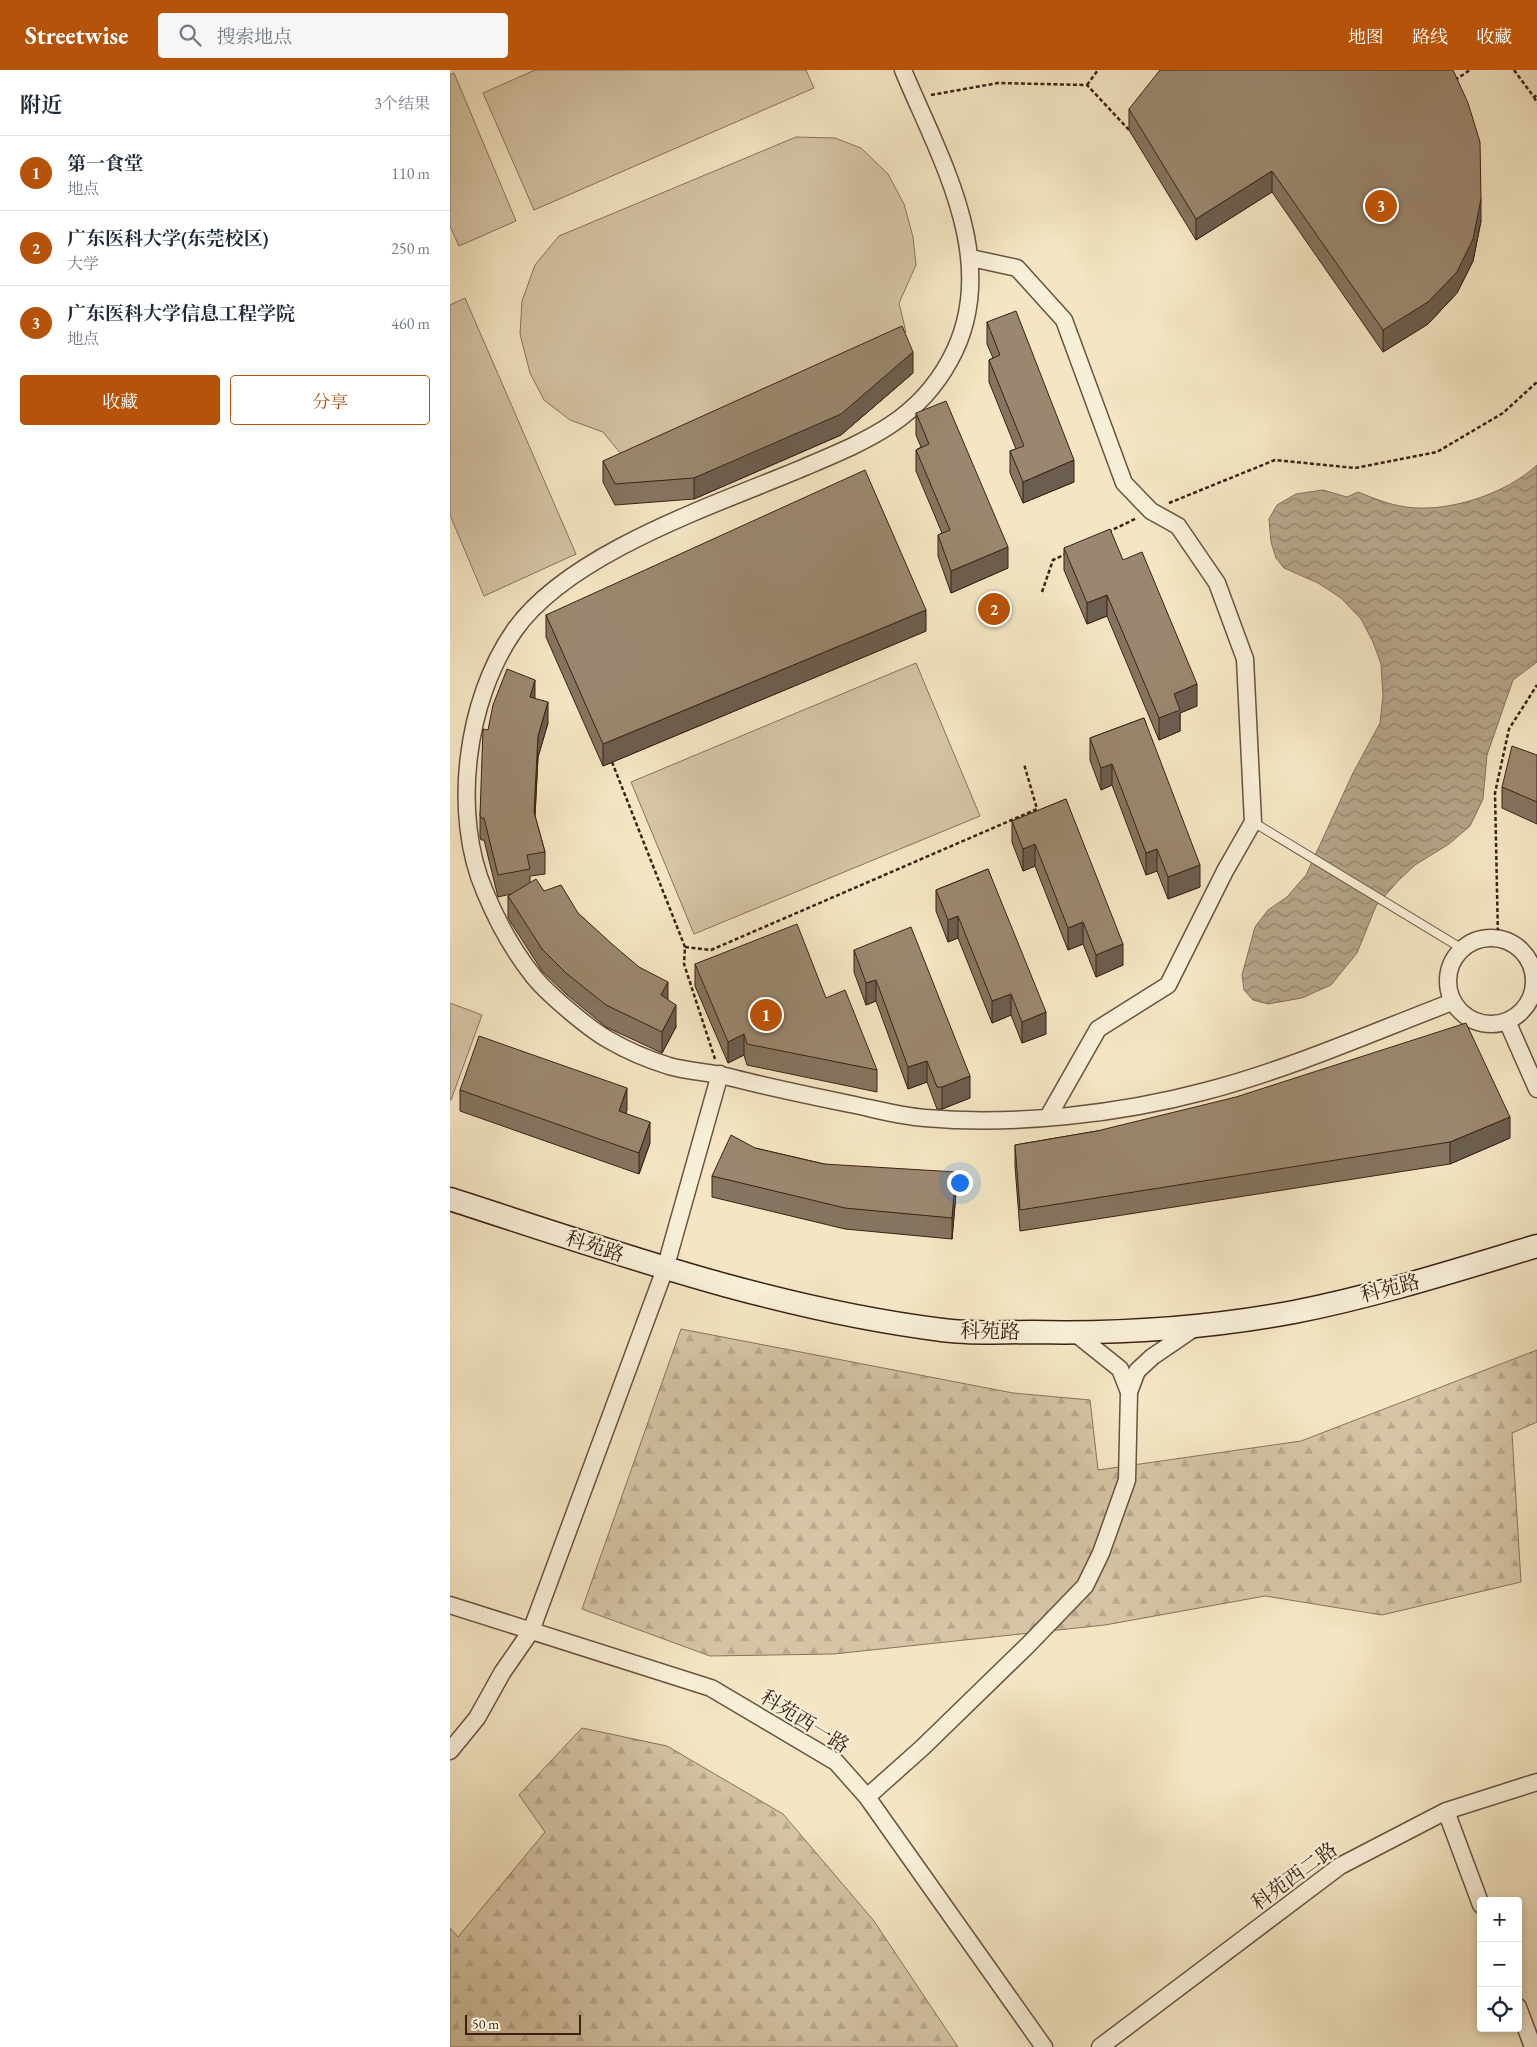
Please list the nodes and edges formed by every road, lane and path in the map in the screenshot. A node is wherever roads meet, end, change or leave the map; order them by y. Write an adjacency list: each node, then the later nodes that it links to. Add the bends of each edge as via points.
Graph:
1 (903, 70): 8 (street)
2 (1098, 70): 6 (path)
3 (1470, 70): 5 (path)
4 (1514, 70): 7 (path)
5 (1449, 83)
6 (1087, 85): 8 (path, via 998,83); 10 (path)
7 (1535, 96): 9 (path)
8 (915, 98): 11 (street, via 964,221)
9 (1537, 103)
10 (1129, 130)
11 (971, 258): 13 (street, via 1018,268 1064,320 1124,483); 27 (street, via 966,322 953,356 915,408 887,429 851,447 655,530 580,572 545,597 517,626 496,661 482,697 472,736 468,781 472,850 482,886 516,950 536,980 607,1040 669,1066)
12 (1537, 382): 13 (path, via 1502,414 1437,452 1355,468 1275,460)
13 (1151, 511): 14 (path); 20 (street, via 1178,526 1216,583 1245,659)
14 (1107, 533)
15 (1071, 551): 16 (path, via 1053,560)
16 (1042, 592)
17 (1537, 685): 21 (path, via 1509,729 1494,793)
18 (612, 762): 22 (path)
19 (1024, 764): 22 (path, via 1037,809 711,950)
20 (1253, 822): 23 (lane); 29 (street, via 1168,985 1098,1029)
21 (1498, 938): 23 (street, via 1480,938); 24 (street, via 1517,946)
22 (685, 947): 27 (path, via 684,964)
23 (1461, 948): 25 (street, via 1450,965 1447,979)
24 (1534, 966): 26 (street, via 1533,994 1524,1010)
25 (1452, 1002): 26 (street, via 1462,1014 1480,1024); 29 (street, via 1284,1067 1206,1091 1131,1108)
26 (1508, 1021): 28 (street)
27 (720, 1074): 29 (street, via 918,1118); 32 (street)
28 (1537, 1089)
29 (1048, 1117)
30 (450, 1199): 32 (street, 科苑路)
31 (1537, 1246): 33 (street, 科苑路, via 1424,1280 1293,1312)
32 (665, 1268): 34 (street, 科苑路, via 824,1309 944,1330); 37 (street)
33 (1200, 1324): 34 (street, 科苑路); 35 (street, via 1137,1371)
34 (1074, 1333): 35 (street, via 1120,1369)
35 (1129, 1392): 40 (street, via 1127,1480 1101,1553 1085,1586 922,1748)
36 (450, 1605): 37 (street, 科苑西一路)
37 (531, 1631): 38 (street, via 477,1718); 40 (street, 科苑西一路, via 711,1688 836,1762)
38 (450, 1751)
39 (1537, 1782): 41 (street, 科苑西二路)
40 (866, 1797): 44 (street, 科苑西一路)
41 (1446, 1811): 42 (street); 45 (street, 科苑西二路, via 1340,1866)
42 (1478, 1897)
43 (1522, 2018): 46 (street)
44 (1044, 2047)
45 (1100, 2047)
46 (1533, 2047)

